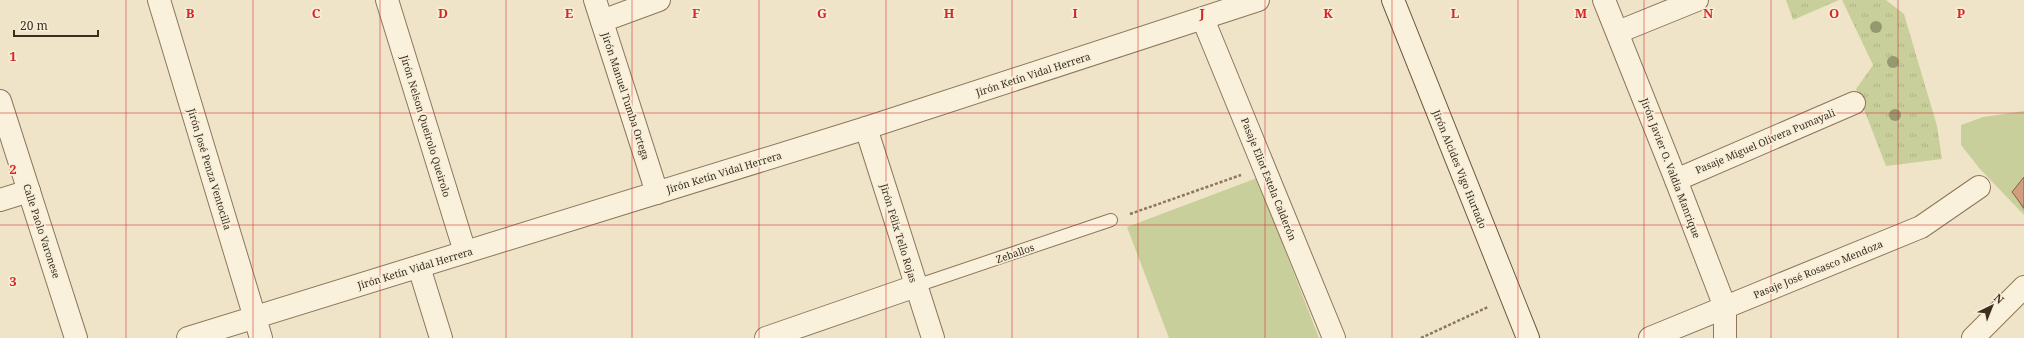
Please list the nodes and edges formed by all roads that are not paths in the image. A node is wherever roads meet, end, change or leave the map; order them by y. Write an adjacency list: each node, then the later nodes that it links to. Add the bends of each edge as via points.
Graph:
1 (159, 0): 26 (street, Jirón José Penza Ventocilla)
2 (387, 0): 21 (street, Jirón Nelson Queirolo Queirolo)
3 (595, 0): 10 (street, Jirón Manuel Tumba Ortega)
4 (659, 0): 10 (street)
5 (1258, 0): 9 (street, Jirón Ketín Vidal Herrera)
6 (1393, 0): 34 (street, Jirón Alcides Vigo Hurtado)
7 (1604, 0): 11 (street, Jirón Javier O. Valdia Manrique)
8 (1697, 0): 11 (street)
9 (1203, 19): 14 (street, Jirón Ketín Vidal Herrera); 33 (street, Pasaje Eliot Estela Calderón)
10 (602, 21): 18 (street, Jirón Manuel Tumba Ortega)
11 (1618, 32): 15 (street, Jirón Javier O. Valdia Manrique)
12 (0, 101): 17 (street, Calle Paolo Varonese)
13 (1854, 103): 15 (street, Pasaje Miguel Olivera Pumayali)
14 (866, 128): 18 (street, Jirón Ketín Vidal Herrera); 23 (street, Jirón Félix Tello Rojas)
15 (1676, 180): 25 (street, Jirón Javier O. Valdia Manrique)
16 (1979, 187): 25 (street, Pasaje José Rosasco Mendoza, via 1922,227)
17 (29, 191): 19 (street); 27 (street, Calle Paolo Varonese)
18 (657, 193): 21 (street, Jirón Ketín Vidal Herrera)
19 (0, 200)
20 (1111, 220): 23 (lane, Zeballos)
21 (465, 252): 22 (street, Jirón Ketín Vidal Herrera)
22 (419, 266): 26 (street, Jirón Ketín Vidal Herrera); 30 (street)
23 (916, 286): 31 (street, Zeballos); 32 (street, Jirón Félix Tello Rojas)
24 (2024, 287): 37 (street)
25 (1725, 306): 35 (street, Pasaje José Rosasco Mendoza); 36 (street, Jirón Javier O. Valdia Manrique)
26 (255, 317): 28 (street, Jirón Ketín Vidal Herrera); 29 (street, Jirón José Penza Ventocilla)
27 (76, 338)
28 (188, 338)
29 (262, 338)
30 (441, 338)
31 (766, 338)
32 (933, 338)
33 (1334, 338)
34 (1528, 338)
35 (1650, 338)
36 (1725, 338)
37 (1973, 338)

